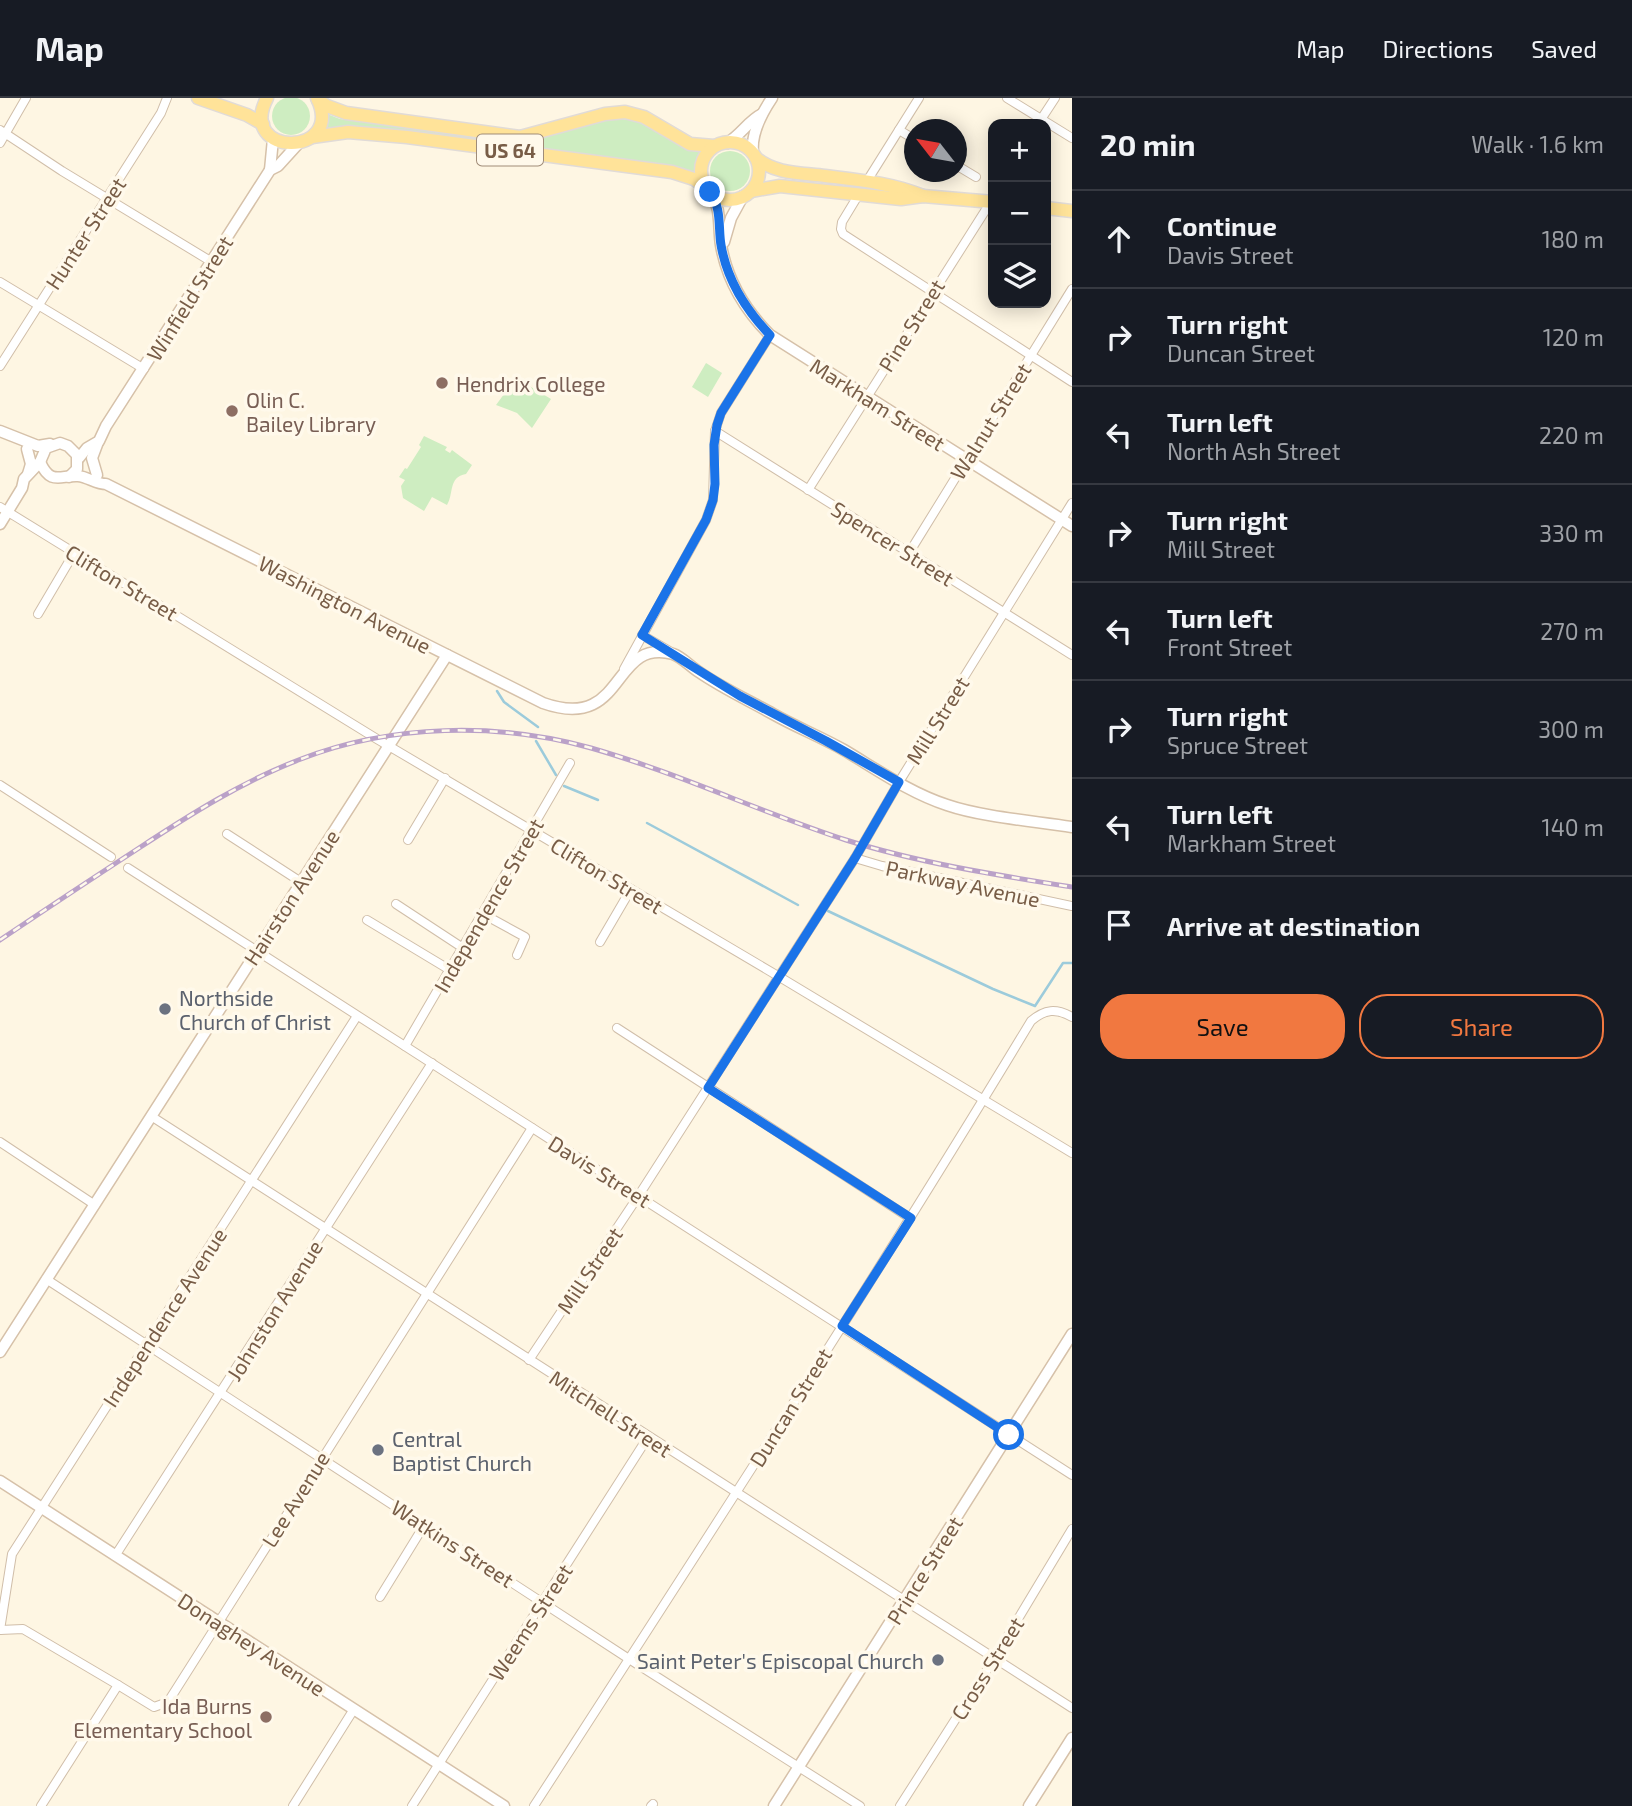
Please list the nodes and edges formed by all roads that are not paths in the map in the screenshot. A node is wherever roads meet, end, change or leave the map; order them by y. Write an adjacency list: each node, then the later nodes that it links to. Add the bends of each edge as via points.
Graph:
1 (26, 98): 16 (street)
2 (167, 98): 33 (street, Hunter Street)
3 (198, 98): 13 (main road)
4 (267, 98): 13 (main road)
5 (772, 98): 10 (street)
6 (919, 98): 15 (street)
7 (1007, 98): 11 (street)
8 (1055, 98): 12 (street)
9 (317, 99): 18 (main road, via 320,125); 23 (main road, US 64, via 346,113 520,137 625,112 644,117 690,144)
10 (762, 114): 23 (street, via 740,135); 24 (street, via 753,140)
11 (1035, 119)
12 (1041, 119)
13 (263, 124): 20 (main road)
14 (1051, 128): 19 (street)
15 (899, 130): 17 (street); 28 (street)
16 (3, 132): 21 (street); 33 (street)
17 (904, 133)
18 (312, 136): 22 (main road); 29 (main road, US 64, via 348,132 672,172)
19 (1072, 138)
20 (273, 139): 22 (main road); 25 (street, Winfield Street)
21 (0, 143)
22 (298, 144): 25 (street, Winfield Street)
23 (720, 144): 24 (main road, via 743,145); 29 (main road, via 702,162)
24 (754, 155): 28 (main road, via 776,169); 31 (main road, via 758,177)
25 (270, 170): 39 (street, Winfield Street)
26 (967, 171): 27 (street)
27 (976, 177)
28 (867, 181): 32 (main road)
29 (707, 189): 31 (main road, via 727,200); 38 (street, Markham Street, via 717,205)
30 (860, 193): 31 (main road, via 780,186); 32 (main road, via 901,199); 42 (street, via 842,222 842,233)
31 (747, 194): 38 (street, via 731,218)
32 (923, 196): 34 (main road)
33 (107, 199): 39 (street); 43 (street, Hunter Street)
34 (988, 200)
35 (988, 206): 42 (street, Pine Street)
36 (1051, 209): 37 (main road)
37 (1072, 211)
38 (722, 248): 44 (street, Markham Street, via 739,296)
39 (212, 262): 47 (street, Winfield Street)
40 (0, 282): 43 (street)
41 (1072, 289): 45 (street, Walnut Street)
42 (933, 290): 45 (street); 49 (street, Pine Street)
43 (38, 306): 46 (street, Hunter Street); 47 (street)
44 (770, 335): 49 (street, Markham Street); 52 (street, via 721,413)
45 (1031, 355): 48 (street); 58 (street, Walnut Street)
46 (0, 366)
47 (144, 369): 50 (street, Winfield Street)
48 (1072, 382)
49 (866, 397): 58 (street, Markham Street); 67 (street, Pine Street)
50 (106, 425): 54 (street, Winfield Street); 56 (street, Winfield Street, via 85,443)
51 (0, 431): 53 (street)
52 (715, 431): 67 (street, Spencer Street); 76 (street, via 715,484 706,520)
53 (17, 439): 55 (street, via 38,446); 57 (street)
54 (98, 442): 60 (street, Winfield Street); 62 (street, via 92,458)
55 (51, 444): 56 (street); 59 (street)
56 (68, 446): 60 (street)
57 (27, 449): 59 (street); 61 (street)
58 (967, 459): 70 (street, Markham Street); 73 (street, Walnut Street)
59 (40, 460): 61 (street); 63 (street)
60 (79, 460): 62 (street, Washington Avenue); 64 (street)
61 (28, 474): 66 (street)
62 (97, 475): 65 (street, Washington Avenue)
63 (51, 476): 64 (street); 66 (street, via 36,477)
64 (69, 477): 65 (street, Washington Avenue)
65 (106, 484): 78 (street, Washington Avenue)
66 (22, 488): 69 (street)
67 (808, 490): 73 (street, Spencer Street)
68 (1072, 503): 70 (street, Mill Street)
69 (4, 509): 71 (street); 72 (street, Clifton Street)
70 (1067, 523): 74 (street, Mill Street)
71 (0, 524)
72 (74, 553): 75 (street); 81 (street, Clifton Street)
73 (909, 553): 74 (street, Spencer Street)
74 (1003, 612): 79 (street, Spencer Street); 84 (street, Mill Street)
75 (38, 614)
76 (642, 635): 77 (street); 80 (street)
77 (676, 654): 80 (street, via 650,654); 84 (street, via 729,690)
78 (447, 655): 80 (street, Washington Avenue, via 560,709 586,709 601,701); 81 (street, Hairston Avenue)
79 (1072, 655)
80 (622, 672)
81 (389, 745): 83 (street, Clifton Street); 93 (street, Hairston Avenue)
82 (570, 763): 87 (street, Independence Street)
83 (445, 778): 87 (street, Clifton Street); 89 (street)
84 (899, 782): 86 (street, via 946,805); 91 (street, Mill Street)
85 (0, 785): 90 (street)
86 (1072, 827)
87 (532, 830): 94 (street, Clifton Street); 97 (street, Independence Street)
88 (227, 834): 93 (street)
89 (408, 840)
90 (111, 857)
91 (855, 858): 96 (street, Parkway Avenue); 104 (street, Mill Street)
92 (128, 868): 101 (street, Davis Street)
93 (301, 882): 101 (street, Hairston Avenue)
94 (631, 889): 99 (street); 104 (street, Clifton Street)
95 (396, 904): 100 (street)
96 (1072, 906)
97 (483, 914): 100 (street, Independence Street); 102 (street, via 525,937)
98 (367, 920): 103 (street)
99 (600, 942)
100 (463, 948): 103 (street, Independence Street)
101 (256, 950): 105 (street, Davis Street); 112 (street, Hairston Avenue)
102 (516, 955)
103 (450, 970): 108 (street, Independence Street)
104 (778, 976): 110 (street, Mill Street); 111 (street, Clifton Street)
105 (357, 1016): 108 (street, Davis Street); 116 (street, Independence Avenue)
106 (1072, 1017): 111 (street, Duncan Street, via 1047,1010 1031,1021)
107 (617, 1028): 110 (street)
108 (405, 1046): 109 (street, Davis Street)
109 (432, 1063): 113 (street, Davis Street); 120 (street, Johnston Avenue)
110 (708, 1088): 117 (street, Mill Street); 119 (street)
111 (983, 1100): 115 (street, Clifton Street); 119 (street, Duncan Street)
112 (151, 1116): 116 (street, Mitchell Street); 118 (street, Hairston Avenue)
113 (532, 1128): 117 (street, Davis Street); 122 (street, Lee Avenue)
114 (0, 1142): 118 (street)
115 (1072, 1153)
116 (251, 1180): 120 (street, Mitchell Street); 125 (street, Independence Avenue)
117 (639, 1195): 123 (street, Davis Street); 127 (street, Mill Street)
118 (95, 1205): 121 (street, Hairston Avenue)
119 (911, 1218): 123 (street, Duncan Street)
120 (325, 1228): 122 (street, Mitchell Street); 128 (street, Johnston Avenue)
121 (46, 1279): 125 (street, Watkins Street); 126 (street, Hairston Avenue)
122 (426, 1293): 127 (street, Mitchell Street); 131 (street, Lee Avenue)
123 (842, 1326): 129 (street, Davis Street); 134 (street, Duncan Street)
124 (1072, 1334): 129 (street, Prince Street)
125 (147, 1345): 128 (street, Watkins Street); 135 (street, Independence Avenue)
126 (0, 1352)
127 (529, 1360): 130 (street, Mitchell Street)
128 (221, 1393): 131 (street, Watkins Street); 138 (street, Johnston Avenue)
129 (1009, 1435): 132 (street, Davis Street); 140 (street, Prince Street)
130 (648, 1437): 134 (street, Mitchell Street); 141 (street, Weems Street)
131 (321, 1457): 136 (street, Watkins Street); 142 (street, Lee Avenue)
132 (1072, 1475)
133 (0, 1481): 135 (street, Donaghey Avenue)
134 (736, 1493): 140 (street, Mitchell Street); 144 (street, Duncan Street)
135 (42, 1507): 138 (street, Donaghey Avenue); 143 (street, Independence Avenue, via 12,1554)
136 (425, 1524): 139 (street); 141 (street, Watkins Street)
137 (1072, 1529): 145 (street, Cross Street)
138 (115, 1556): 142 (street, Donaghey Avenue)
139 (380, 1597)
140 (905, 1600): 145 (street, Mitchell Street); 151 (street, Prince Street)
141 (544, 1602): 144 (street, Watkins Street); 150 (street, Weems Street)
142 (216, 1622): 146 (street, Lee Avenue, via 168,1702 154,1707); 148 (street, Donaghey Avenue)
143 (0, 1630): 146 (street, via 23,1629)
144 (629, 1659): 151 (street, Watkins Street); 156 (street, Duncan Street)
145 (994, 1659): 147 (street, Mitchell Street); 159 (street, Cross Street)
146 (118, 1685): 152 (street)
147 (1072, 1708)
148 (354, 1709): 150 (street, Donaghey Avenue); 153 (street)
149 (1072, 1738): 160 (street)
150 (439, 1764): 154 (street, Weems Street); 155 (street, Donaghey Avenue)
151 (800, 1766): 157 (street, Prince Street); 158 (street, Watkins Street)
152 (41, 1806)
153 (293, 1806)
154 (412, 1806)
155 (504, 1806)
156 (534, 1806)
157 (774, 1806)
158 (860, 1806)
159 (900, 1806)
160 (1029, 1806)

